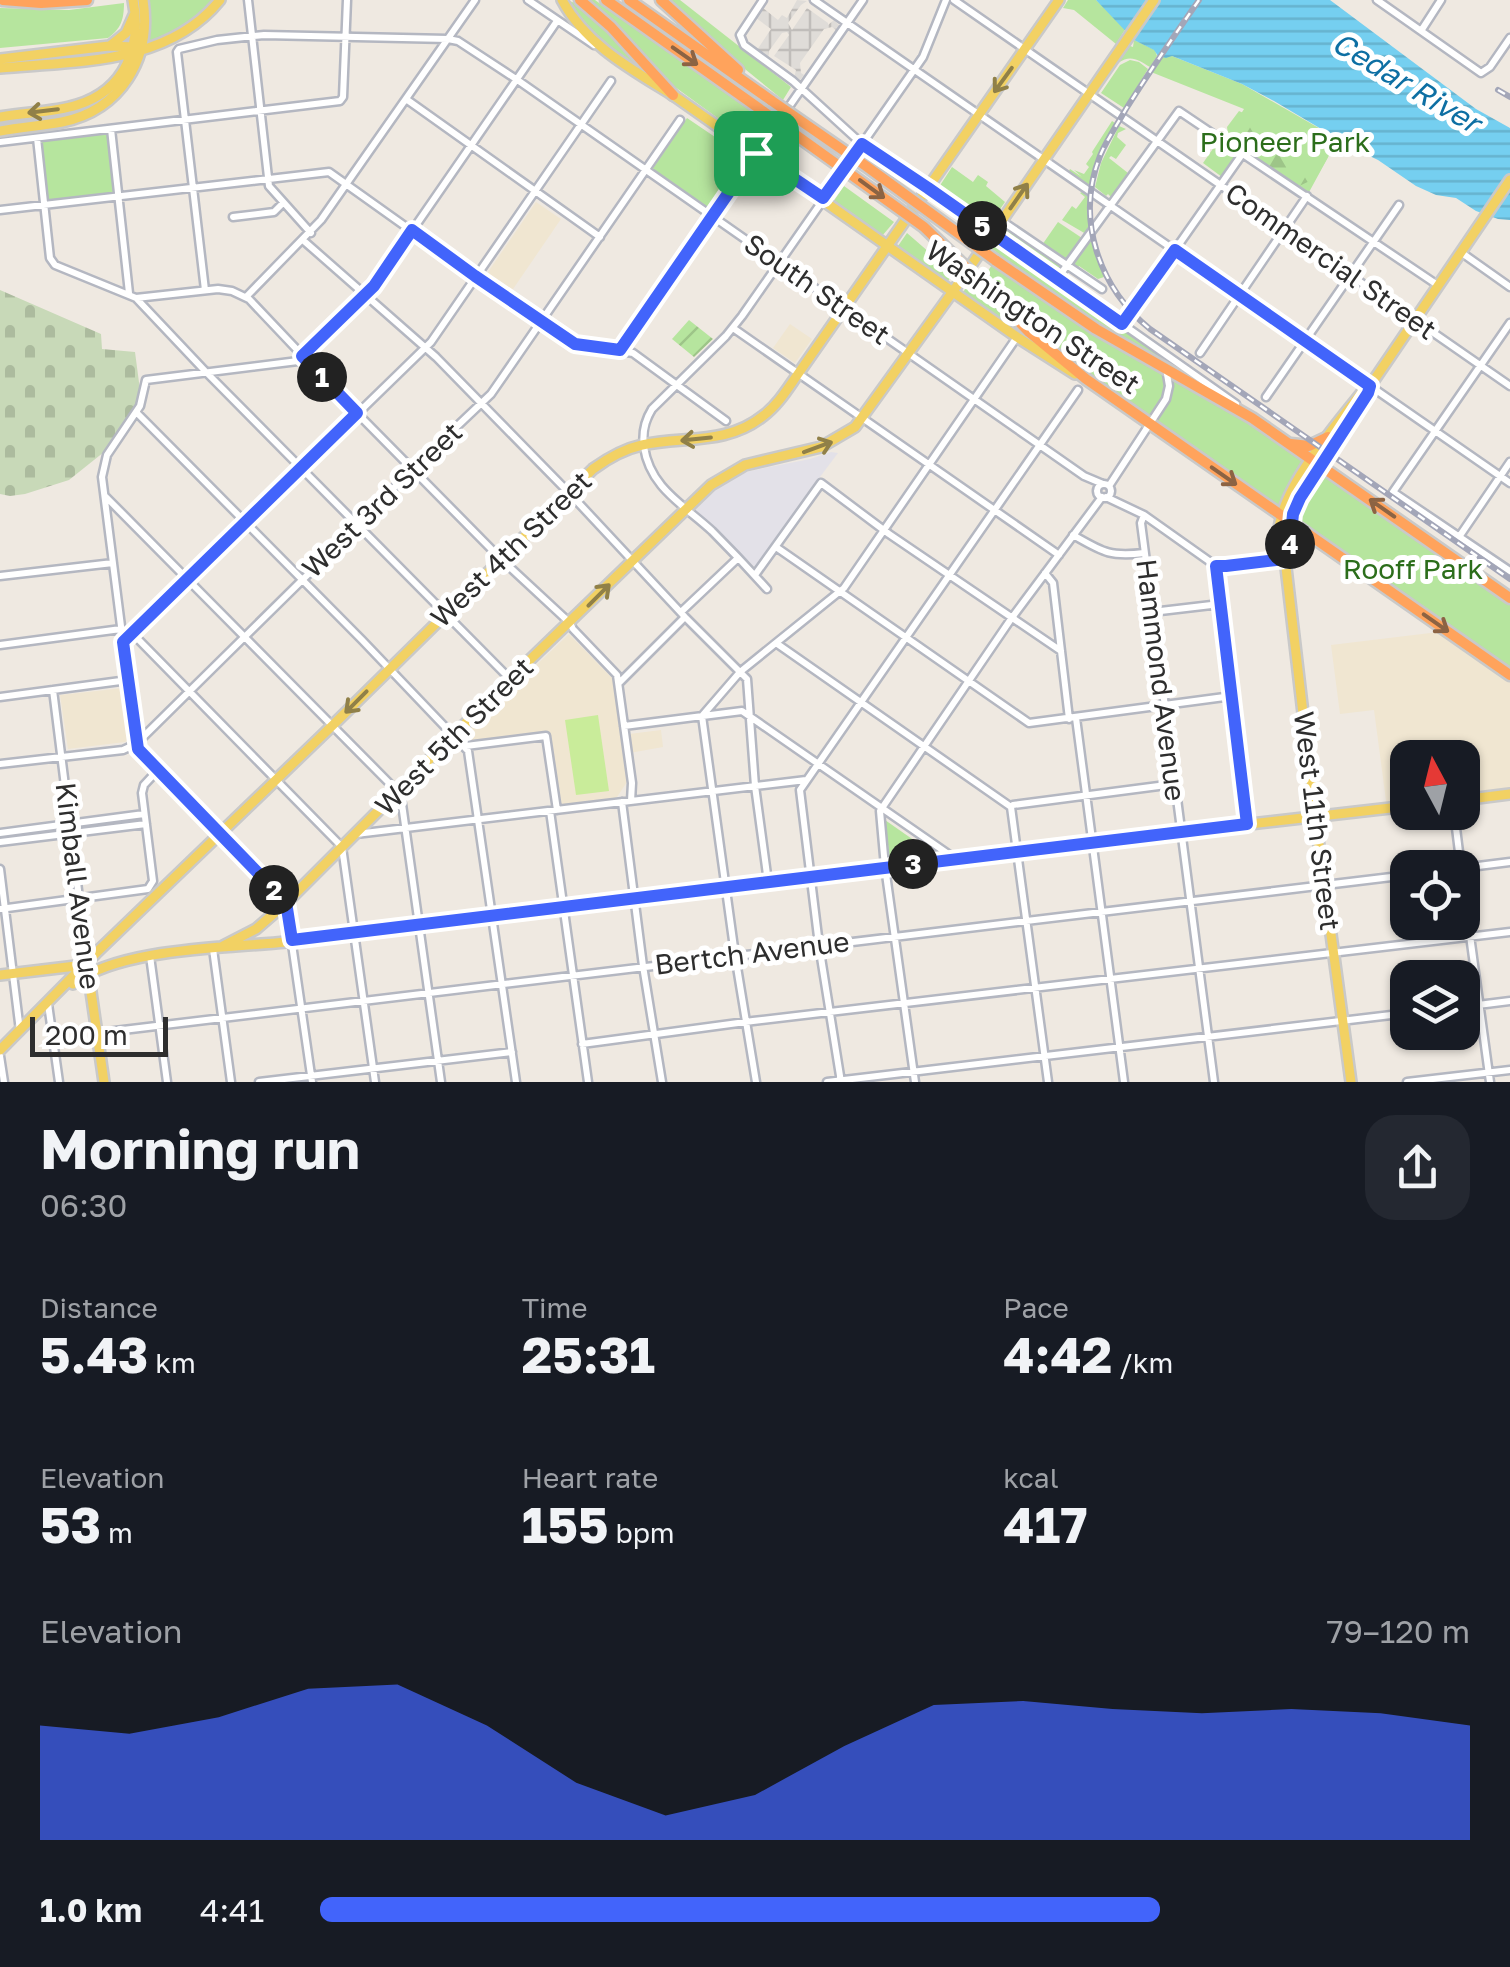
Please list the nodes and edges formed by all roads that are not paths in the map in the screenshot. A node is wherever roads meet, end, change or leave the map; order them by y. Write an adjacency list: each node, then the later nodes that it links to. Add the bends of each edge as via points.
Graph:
1 (3, 0): 2 (highway)
2 (87, 0)
3 (143, 0): 32 (main road, via 146,23)
4 (222, 0): 32 (main road, via 179,36)
5 (347, 0): 28 (street)
6 (475, 0): 30 (street)
7 (528, 0): 24 (street, Washington Street)
8 (562, 0): 36 (main road, via 584,31)
9 (580, 0): 44 (highway)
10 (606, 0): 123 (highway, one-way to 123, bridge, via 924,227)
11 (630, 0): 46 (highway)
12 (661, 0): 46 (highway)
13 (763, 0): 42 (street, Washington Street, via 740,39)
14 (814, 0): 25 (street)
15 (863, 0): 25 (street)
16 (946, 0): 38 (street)
17 (954, 0): 33 (street, Commercial Street)
18 (1154, 0): 43 (main road, West 5th Street)
19 (1378, 0): 26 (street)
20 (1442, 0): 26 (street)
21 (247, 1): 27 (street)
22 (1054, 2): 33 (main road)
23 (134, 5): 31 (main road, via 126,33); 32 (main road)
24 (557, 21): 36 (street, Washington Street); 39 (street)
25 (847, 23): 38 (street); 42 (street)
26 (1421, 30): 29 (street, via 1480,73)
27 (252, 36): 28 (street); 47 (street); 50 (street, via 177,52)
28 (346, 36): 30 (street); 47 (street, via 344,97)
29 (1510, 38)
30 (448, 39): 39 (street, South Street); 45 (street)
31 (108, 46): 32 (main road); 34 (main road)
32 (136, 50): 35 (main road); 41 (main road); 54 (main road, via 124,84 94,110 60,123)
33 (1026, 50): 43 (street, Commercial Street); 48 (main road, one-way to 48)
34 (0, 58)
35 (101, 58): 37 (main road); 41 (main road, via 115,66)
36 (620, 62): 44 (main road, Washington Street)
37 (0, 68)
38 (913, 68): 48 (street); 59 (street)
39 (516, 80): 52 (street, South Street); 58 (street)
40 (611, 81): 52 (street)
41 (113, 83): 49 (main road, one-way to 49, via 81,104)
42 (801, 88): 59 (street, Washington Street); 60 (street)
43 (1090, 94): 56 (street, Commercial Street); 62 (main road, West 5th Street)
44 (673, 95): 60 (main road, Washington Street)
45 (406, 99): 58 (street); 67 (street)
46 (772, 101): 120 (highway, bridge, via 1075,316)
47 (260, 110): 50 (street); 64 (street)
48 (979, 114): 62 (street); 69 (main road)
49 (0, 117)
50 (185, 120): 53 (street); 68 (street)
51 (680, 120): 63 (street, West 3rd Street)
52 (580, 124): 63 (street, South Street); 70 (street)
53 (111, 128): 55 (street); 71 (street)
54 (0, 131)
55 (37, 138): 57 (street); 76 (street)
56 (1157, 141): 61 (street, via 1179,111); 66 (street, Commercial Street); 77 (street)
57 (0, 142)
58 (472, 144): 70 (street); 83 (street)
59 (862, 144): 69 (street, Washington Street); 73 (street)
60 (756, 153): 73 (main road, Washington Street); 79 (street)
61 (1242, 154): 66 (street); 72 (street)
62 (1044, 160): 77 (street); 81 (main road, West 5th Street, one-way to 62)
63 (646, 170): 79 (street, South Street); 86 (street, West 3rd Street)
64 (268, 180): 67 (street, via 328,172); 68 (street); 74 (street)
65 (1510, 180): 91 (main road, West 11th Street)
66 (1220, 185): 82 (street, Commercial Street); 90 (street)
67 (346, 186): 83 (street); 84 (street)
68 (193, 188): 71 (street); 100 (street)
69 (928, 188): 85 (street, Washington Street); 89 (main road)
70 (535, 190): 86 (street); 95 (street)
71 (118, 196): 76 (street); 104 (street)
72 (1306, 196): 82 (street); 88 (street)
73 (823, 198): 89 (main road, Washington Street); 92 (street)
74 (282, 203): 80 (street, via 274,212); 84 (street)
75 (1399, 204): 88 (street)
76 (44, 205): 78 (street); 104 (street, via 50,258 58,267)
77 (1110, 206): 90 (street); 93 (street)
78 (0, 210)
79 (712, 216): 92 (street, South Street); 115 (street)
80 (233, 217)
81 (1002, 221): 85 (main road, West 5th Street); 93 (street)
82 (1284, 229): 94 (street, Commercial Street); 103 (street)
83 (412, 230): 95 (street); 102 (street)
84 (311, 232): 87 (street)
85 (993, 234): 96 (street, Washington Street); 101 (main road, West 5th Street)
86 (600, 237): 108 (street, West 3rd Street)
87 (304, 241): 102 (street); 105 (street)
88 (1374, 242): 94 (street); 97 (street)
89 (888, 245): 101 (main road, Washington Street); 106 (main road)
90 (1175, 250): 103 (street); 110 (street)
91 (1462, 253): 97 (main road, West 11th Street); 98 (street)
92 (779, 263): 106 (street, South Street); 111 (street)
93 (1067, 265): 96 (street); 99 (street)
94 (1350, 275): 107 (street, Commercial Street); 113 (street)
95 (475, 276): 108 (street); 114 (street)
96 (1058, 279): 110 (street, Washington Street)
97 (1439, 286): 107 (main road, West 11th Street)
98 (1510, 287)
99 (1102, 289)
100 (204, 290): 104 (street); 105 (street)
101 (954, 290): 112 (main road, Washington Street); 116 (main road, West 5th Street)
102 (365, 294): 114 (street); 118 (street)
103 (1240, 295): 113 (street); 117 (street)
104 (132, 296): 121 (street)
105 (246, 297): 118 (street)
106 (844, 308): 116 (street, South Street); 122 (main road)
107 (1416, 320): 119 (street, Commercial Street); 125 (main road, West 11th Street)
108 (541, 322): 115 (street, via 575,344); 130 (street, West 3rd Street)
109 (1510, 323): 119 (street)
110 (1122, 324): 134 (street, Washington Street)
111 (733, 328): 122 (street); 124 (street)
112 (1018, 336): 123 (main road, Washington Street); 129 (street)
113 (1306, 341): 125 (street); 128 (street)
114 (425, 348): 130 (street); 132 (street)
115 (620, 350): 124 (street)
116 (909, 353): 129 (street, South Street); 133 (main road, West 5th Street)
117 (1200, 353)
118 (304, 358): 121 (street); 132 (street)
119 (1481, 366): 126 (street, Commercial Street); 137 (street)
120 (1165, 367): 134 (highway); 136 (street, via 1169,391)
121 (206, 372): 131 (street, via 149,378); 145 (street)
122 (798, 374): 133 (street); 139 (main road, one-way to 139, via 771,410 738,431)
123 (1086, 378): 136 (highway, Washington Street)
124 (675, 386): 135 (street); 139 (street, via 644,424)
125 (1370, 386): 137 (street); 138 (main road, West 11th Street); 143 (main road, West 11th Street)
126 (1510, 386)
127 (1078, 390): 140 (street)
128 (1266, 397)
129 (974, 399): 140 (street, South Street); 144 (street)
130 (482, 403): 146 (street, West 3rd Street); 150 (street)
131 (136, 413): 151 (street, via 104,461); 156 (street)
132 (357, 413): 145 (street); 146 (street)
133 (862, 418): 144 (street); 152 (main road, West 5th Street, one-way to 133, via 736,469 822,447)
134 (1252, 418): 141 (highway, Washington Street)
135 (726, 421)
136 (1149, 424): 149 (street); 155 (highway, Washington Street, one-way to 155)
137 (1436, 431): 147 (street); 161 (street, via 1394,492)
138 (1328, 437): 141 (highway, via 1308,446); 143 (main road, West 11th Street)
139 (644, 444): 150 (main road, West 4th Street, via 601,463); 152 (street, via 652,476)
140 (1040, 444): 149 (street, South Street); 153 (street)
141 (1288, 444): 143 (highway, Washington Street)
142 (1510, 462): 147 (street)
143 (1316, 463): 155 (main road, West 11th Street); 157 (main road, West 11th Street); 180 (highway, Washington Street, one-way to 143)
144 (928, 464): 153 (street); 159 (street)
145 (302, 468): 156 (street); 158 (street)
146 (412, 468): 158 (street, West 3rd Street); 165 (street)
147 (1500, 476): 148 (street); 161 (street)
148 (1510, 483)
149 (1104, 491): 154 (street, South Street); 160 (street)
150 (569, 492): 165 (main road, West 4th Street); 168 (street)
151 (104, 496): 169 (street); 176 (street)
152 (686, 509): 166 (street); 168 (main road, West 5th Street)
153 (993, 510): 164 (street); 173 (street)
154 (1144, 516): 163 (street, Hammond Avenue); 170 (street, South Street)
155 (1281, 516): 157 (highway, Washington Street); 167 (main road, West 11th Street)
156 (246, 524): 176 (street); 177 (street)
157 (1292, 524): 167 (main road, West 11th Street); 197 (highway, Washington Street, one-way to 197)
158 (358, 525): 177 (street, West 3rd Street); 183 (street)
159 (882, 529): 162 (street, via 820,483); 173 (street); 179 (street)
160 (1073, 535): 163 (street, via 1101,551); 164 (street)
161 (1458, 537): 171 (street)
162 (776, 547): 174 (street); 179 (street)
163 (1144, 553): 182 (street, Hammond Avenue)
164 (1058, 555): 172 (street)
165 (501, 558): 183 (main road, West 4th Street); 186 (street)
166 (738, 558): 174 (street); 184 (street)
167 (1285, 559): 170 (street); 236 (main road, West 11th Street)
168 (633, 561): 184 (street); 186 (main road, West 5th Street, one-way to 168)
169 (113, 563): 175 (street); 187 (street)
170 (1216, 566): 181 (street)
171 (1510, 571)
172 (1045, 573): 185 (street); 194 (street, via 1053,583)
173 (948, 574): 185 (street); 190 (street)
174 (755, 575): 178 (street)
175 (0, 576)
176 (188, 580): 188 (street); 189 (street)
177 (300, 580): 189 (street, West 3rd Street); 195 (street)
178 (766, 589)
179 (839, 592): 190 (street); 192 (street)
180 (1510, 598)
181 (1220, 604): 182 (street); 204 (street)
182 (1152, 612): 207 (street, Hammond Avenue)
183 (446, 614): 195 (main road, West 4th Street); 198 (street)
184 (683, 614): 196 (street); 201 (street)
185 (1011, 619): 194 (street); 200 (street)
186 (570, 623): 198 (main road, West 5th Street); 201 (street)
187 (121, 629): 191 (street); 193 (street)
188 (133, 634): 191 (street); 203 (street)
189 (244, 636): 203 (street, West 3rd Street); 211 (street)
190 (906, 638): 200 (street); 206 (street)
191 (123, 642): 199 (street)
192 (776, 643): 196 (street); 206 (street)
193 (0, 645)
194 (1061, 652): 210 (street)
195 (390, 669): 211 (main road, West 4th Street, one-way to 211); 213 (street)
196 (740, 672): 208 (street); 209 (street, via 747,679)
197 (1510, 675)
198 (510, 679): 213 (main road, West 5th Street)
199 (128, 680): 202 (street); 214 (street)
200 (969, 682): 210 (street, via 1029,723); 216 (street)
201 (618, 684): 212 (street)
202 (53, 690): 205 (street); 217 (street, Kimball Avenue)
203 (188, 691): 214 (street, West 3rd Street); 221 (street)
204 (1232, 696): 207 (street); 239 (street)
205 (0, 697)
206 (861, 702): 216 (street); 219 (street)
207 (1164, 706): 210 (street); 223 (street, Hammond Avenue)
208 (702, 716): 209 (street, via 742,712); 212 (street); 226 (street)
209 (751, 718): 219 (street); 224 (street)
210 (1073, 718): 228 (street)
211 (334, 725): 221 (main road, West 4th Street); 225 (street)
212 (624, 726): 230 (street, via 632,783)
213 (454, 736): 215 (street); 225 (main road, West 5th Street)
214 (136, 744): 217 (street); 220 (street)
215 (464, 746): 234 (street, via 546,736); 237 (street)
216 (925, 746): 231 (street); 232 (street)
217 (62, 756): 218 (street); 240 (street, Kimball Avenue)
218 (0, 764)
219 (818, 764): 222 (street); 232 (street)
220 (158, 770): 235 (street, via 143,788); 244 (street)
221 (275, 780): 244 (main road, West 4th Street); 248 (street)
222 (807, 780): 224 (street); 255 (street, via 800,790)
223 (1174, 784): 228 (street); 242 (street, Hammond Avenue)
224 (756, 786): 226 (street); 257 (street)
225 (397, 791): 241 (street); 245 (main road, West 5th Street)
226 (713, 791): 230 (street); 259 (street)
227 (1510, 794): 229 (main road)
228 (1086, 795): 231 (street); 247 (street)
229 (1480, 798)
230 (626, 801): 234 (street); 260 (street)
231 (1011, 807): 249 (street)
232 (882, 808): 250 (street); 253 (street)
233 (1390, 808): 236 (main road)
234 (554, 811): 237 (street); 264 (street)
235 (144, 814): 238 (street); 240 (street)
236 (1315, 816): 239 (main road); 258 (main road, West 11th Street)
237 (479, 819): 241 (street); 267 (street)
238 (146, 824): 240 (street); 261 (street, via 150,887)
239 (1247, 824): 242 (main road)
240 (71, 828): 243 (street); 246 (street); 261 (street, Kimball Avenue)
241 (406, 829): 245 (street); 269 (street)
242 (1181, 832): 247 (main road); 262 (street, Hammond Avenue)
243 (0, 833)
244 (220, 834): 263 (street); 273 (main road, West 4th Street)
245 (356, 834): 248 (main road, West 5th Street)
246 (0, 842)
247 (1092, 842): 249 (main road); 266 (street)
248 (342, 847): 263 (main road, West 5th Street); 270 (street)
249 (1016, 851): 250 (main road); 268 (street)
250 (954, 858): 253 (main road)
251 (1510, 862): 252 (street)
252 (1480, 866)
253 (885, 867): 255 (main road); 274 (street)
254 (0, 868): 265 (street)
255 (810, 877): 257 (main road); 277 (street)
256 (1390, 877): 258 (street, Bertch Avenue)
257 (768, 882): 259 (main road)
258 (1325, 885): 262 (street, Bertch Avenue); 279 (main road, West 11th Street)
259 (726, 887): 260 (main road); 280 (street)
260 (636, 897): 264 (main road); 283 (street)
261 (80, 898): 265 (street); 284 (street, Kimball Avenue)
262 (1190, 900): 266 (street, Bertch Avenue); 285 (street, Hammond Avenue)
263 (286, 902): 275 (street); 278 (main road, West 5th Street, via 248,934)
264 (564, 906): 267 (main road); 287 (street)
265 (2, 908): 286 (street)
266 (1101, 910): 268 (street, Bertch Avenue); 289 (street)
267 (492, 915): 269 (main road); 290 (street)
268 (1026, 920): 274 (street, Bertch Avenue); 291 (street)
269 (419, 924): 270 (main road); 293 (street)
270 (354, 932): 275 (main road); 294 (street)
271 (1510, 932): 272 (street)
272 (1480, 935)
273 (114, 936): 282 (main road, via 106,953); 284 (main road, West 4th Street)
274 (895, 936): 277 (street, Bertch Avenue); 298 (street)
275 (292, 940): 278 (main road); 300 (street)
276 (1434, 940): 279 (street)
277 (819, 945): 280 (street, Bertch Avenue); 301 (street)
278 (213, 949): 281 (main road); 303 (street)
279 (1334, 951): 285 (street); 304 (main road, West 11th Street)
280 (736, 955): 283 (street, Bertch Avenue); 305 (street)
281 (150, 956): 282 (main road); 306 (street)
282 (118, 962): 284 (main road)
283 (643, 966): 287 (street, Bertch Avenue); 309 (street)
284 (88, 968): 286 (main road); 292 (main road); 296 (main road, Kimball Avenue); 297 (main road, West 4th Street)
285 (1199, 968): 289 (street); 310 (street, Hammond Avenue)
286 (13, 973): 288 (main road); 307 (street)
287 (573, 974): 290 (street, Bertch Avenue); 311 (street)
288 (0, 975)
289 (1110, 978): 291 (street); 312 (street)
290 (502, 983): 293 (street, Bertch Avenue); 313 (street)
291 (1035, 987): 298 (street); 315 (street)
292 (67, 989): 296 (main road, via 83,986); 297 (main road)
293 (428, 992): 294 (street, Bertch Avenue); 316 (street)
294 (364, 1000): 300 (street, Bertch Avenue); 317 (street)
295 (1510, 1002): 299 (street)
296 (93, 1003): 308 (main road, Kimball Avenue)
297 (48, 1004): 307 (main road, West 4th Street); 324 (street)
298 (904, 1004): 301 (street); 320 (street)
299 (1480, 1005): 319 (street)
300 (302, 1008): 303 (street, Bertch Avenue); 321 (street)
301 (831, 1012): 305 (street); 322 (street)
302 (1390, 1015): 304 (street)
303 (222, 1017): 306 (street, Bertch Avenue); 327 (street)
304 (1343, 1020): 310 (street); 339 (main road, West 11th Street)
305 (748, 1022): 309 (street); 334 (street)
306 (159, 1025): 308 (street, Bertch Avenue); 326 (street)
307 (20, 1032): 314 (main road, West 4th Street)
308 (98, 1032): 325 (main road, Kimball Avenue)
309 (655, 1033): 311 (street); 333 (street)
310 (1208, 1036): 312 (street); 338 (street, Hammond Avenue)
311 (582, 1044): 332 (street)
312 (1119, 1047): 315 (street); 337 (street)
313 (512, 1052): 316 (street); 331 (street)
314 (0, 1053): 323 (street)
315 (1045, 1056): 320 (street); 336 (street)
316 (438, 1060): 317 (street); 330 (street)
317 (373, 1068): 321 (street); 329 (street)
318 (1510, 1070): 319 (street)
319 (1490, 1077): 340 (street)
320 (914, 1078): 322 (street)
321 (312, 1079): 328 (street)
322 (841, 1081): 335 (street)
323 (4, 1082)
324 (59, 1082)
325 (104, 1082)
326 (167, 1082)
327 (231, 1082)
328 (259, 1082)
329 (375, 1082)
330 (441, 1082)
331 (516, 1082)
332 (588, 1082)
333 (662, 1082)
334 (756, 1082)
335 (827, 1082)
336 (1048, 1082)
337 (1124, 1082)
338 (1214, 1082)
339 (1352, 1082)
340 (1407, 1082)

